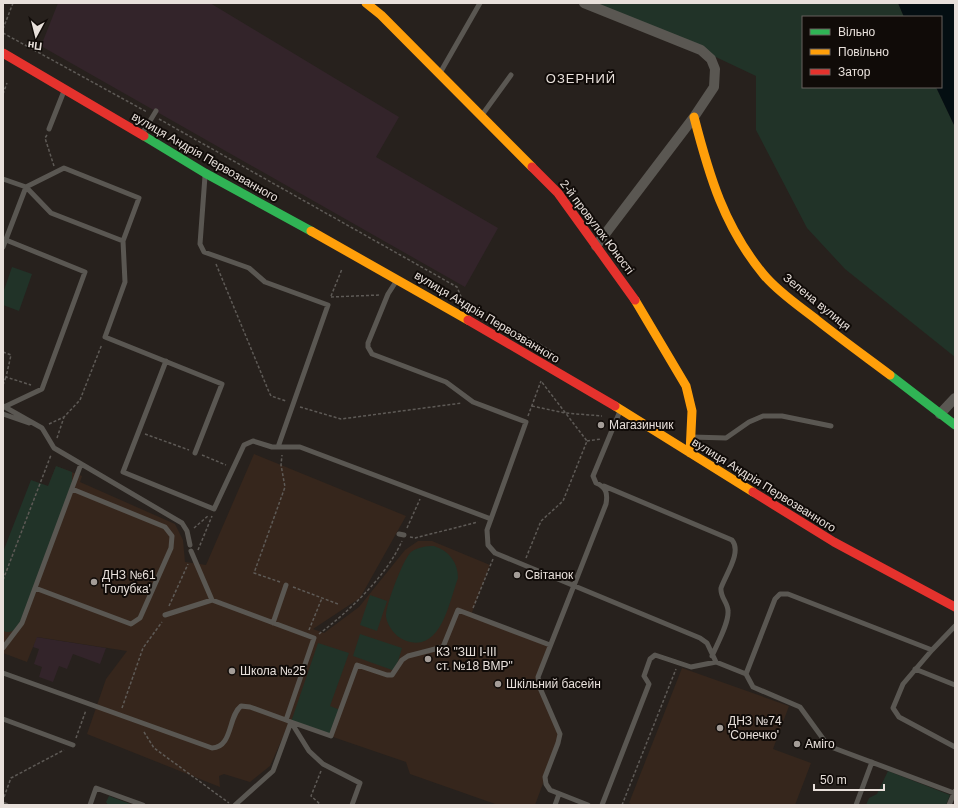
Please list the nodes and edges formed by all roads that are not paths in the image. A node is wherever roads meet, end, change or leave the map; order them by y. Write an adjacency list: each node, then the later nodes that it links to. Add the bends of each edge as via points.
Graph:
1 (366, 3): 5 (street, 2-й провулок Юності)
2 (480, 3): 5 (lane)
3 (584, 3): 10 (street, via 701,50 711,59 715,69 714,87)
4 (3, 53): 7 (street, вулиця Андрія Первозванного)
5 (440, 74): 9 (street, 2-й провулок Юності)
6 (510, 75): 9 (lane)
7 (64, 90): 11 (lane); 12 (street, вулиця Андрія Первозванного)
8 (156, 111): 12 (lane)
9 (482, 116): 18 (street, 2-й провулок Юності, via 558,193)
10 (694, 117): 18 (street); 26 (street, Зелена вулиця, via 722,209 764,275 792,301)
11 (49, 129)
12 (142, 136): 13 (street, вулиця Андрія Первозванного)
13 (205, 173): 20 (street, вулиця Андрія Первозванного); 31 (lane, via 200,244 204,252 249,268 265,282 328,305)
14 (3, 179): 15 (lane)
15 (26, 187): 16 (lane); 17 (lane, via 51,213); 17 (lane, via 64,168 139,198)
16 (6, 240): 19 (lane); 23 (lane, via 85,272 42,389)
17 (123, 241): 21 (lane, via 125,282 104,336)
18 (596, 246): 30 (street, 2-й провулок Юності, via 642,307 686,386 692,411)
19 (3, 247)
20 (398, 279): 24 (street, вулиця Андрія Первозванного); 37 (lane, via 388,294 368,343 369,351 446,382 473,402 526,422)
21 (166, 361): 31 (lane, via 123,472 215,509 244,445 253,441); 32 (lane, via 222,384)
22 (955, 398): 26 (street)
23 (4, 406): 29 (lane)
24 (620, 410): 33 (street, вулиця Андрія Первозванного); 35 (lane, via 593,476 596,483)
25 (3, 414): 29 (lane)
26 (940, 414): 27 (street, Зелена вулиця)
27 (955, 425)
28 (831, 426): 30 (lane, via 782,416 763,416 726,438)
29 (42, 428): 34 (lane, via 54,448)
30 (692, 437): 33 (street, 2-й провулок Юності)
31 (280, 447): 37 (lane, via 300,447)
32 (195, 453)
33 (690, 453): 44 (street, вулиця Андрія Первозванного, via 847,549)
34 (81, 464): 36 (lane); 38 (lane, via 178,520 184,525)
35 (603, 486): 41 (lane, via 608,494 606,504); 51 (lane, via 732,540 735,544 736,552 721,588 728,608 728,618)
36 (72, 489): 42 (lane); 42 (lane, via 165,527 172,536 171,548 140,618 131,624)
37 (491, 519): 41 (lane, via 486,530 486,540 495,553)
38 (190, 545)
39 (192, 556): 43 (lane)
40 (286, 585): 46 (lane)
41 (575, 586): 48 (lane); 51 (lane, via 700,638 707,643)
42 (35, 588): 49 (lane, via 21,626)
43 (212, 600): 45 (lane); 46 (lane)
44 (955, 607)
45 (165, 616)
46 (273, 623): 58 (lane, via 314,638)
47 (955, 626): 50 (lane)
48 (550, 645): 58 (lane, via 458,610 443,647 408,656 402,660 392,676 357,665 331,736); 63 (lane, via 538,677 540,688 560,734 545,781 548,788)
49 (3, 648)
50 (932, 650): 53 (lane); 55 (lane, via 784,594 775,599)
51 (712, 656): 52 (lane)
52 (716, 662): 55 (lane); 72 (lane, via 696,668 655,655 650,659 644,676 649,684)
53 (915, 669): 56 (lane); 60 (lane, via 901,687 894,712)
54 (3, 673): 58 (lane, via 214,748 221,746 225,741 236,712 241,706)
55 (746, 674): 61 (lane, via 753,687 798,706 831,747)
56 (955, 685)
57 (3, 719): 59 (lane)
58 (288, 721): 68 (lane, via 273,771); 69 (lane, via 309,751 324,764 360,783)
59 (73, 745)
60 (955, 747)
61 (872, 762): 62 (lane); 73 (lane)
62 (954, 792): 74 (lane)
63 (559, 794): 70 (lane); 71 (lane)
64 (3, 804): 65 (lane)
65 (6, 805)
66 (90, 805): 67 (lane, via 96,788)
67 (143, 805)
68 (234, 805)
69 (352, 805)
70 (555, 805)
71 (588, 805)
72 (602, 805)
73 (856, 805)
74 (949, 805)

